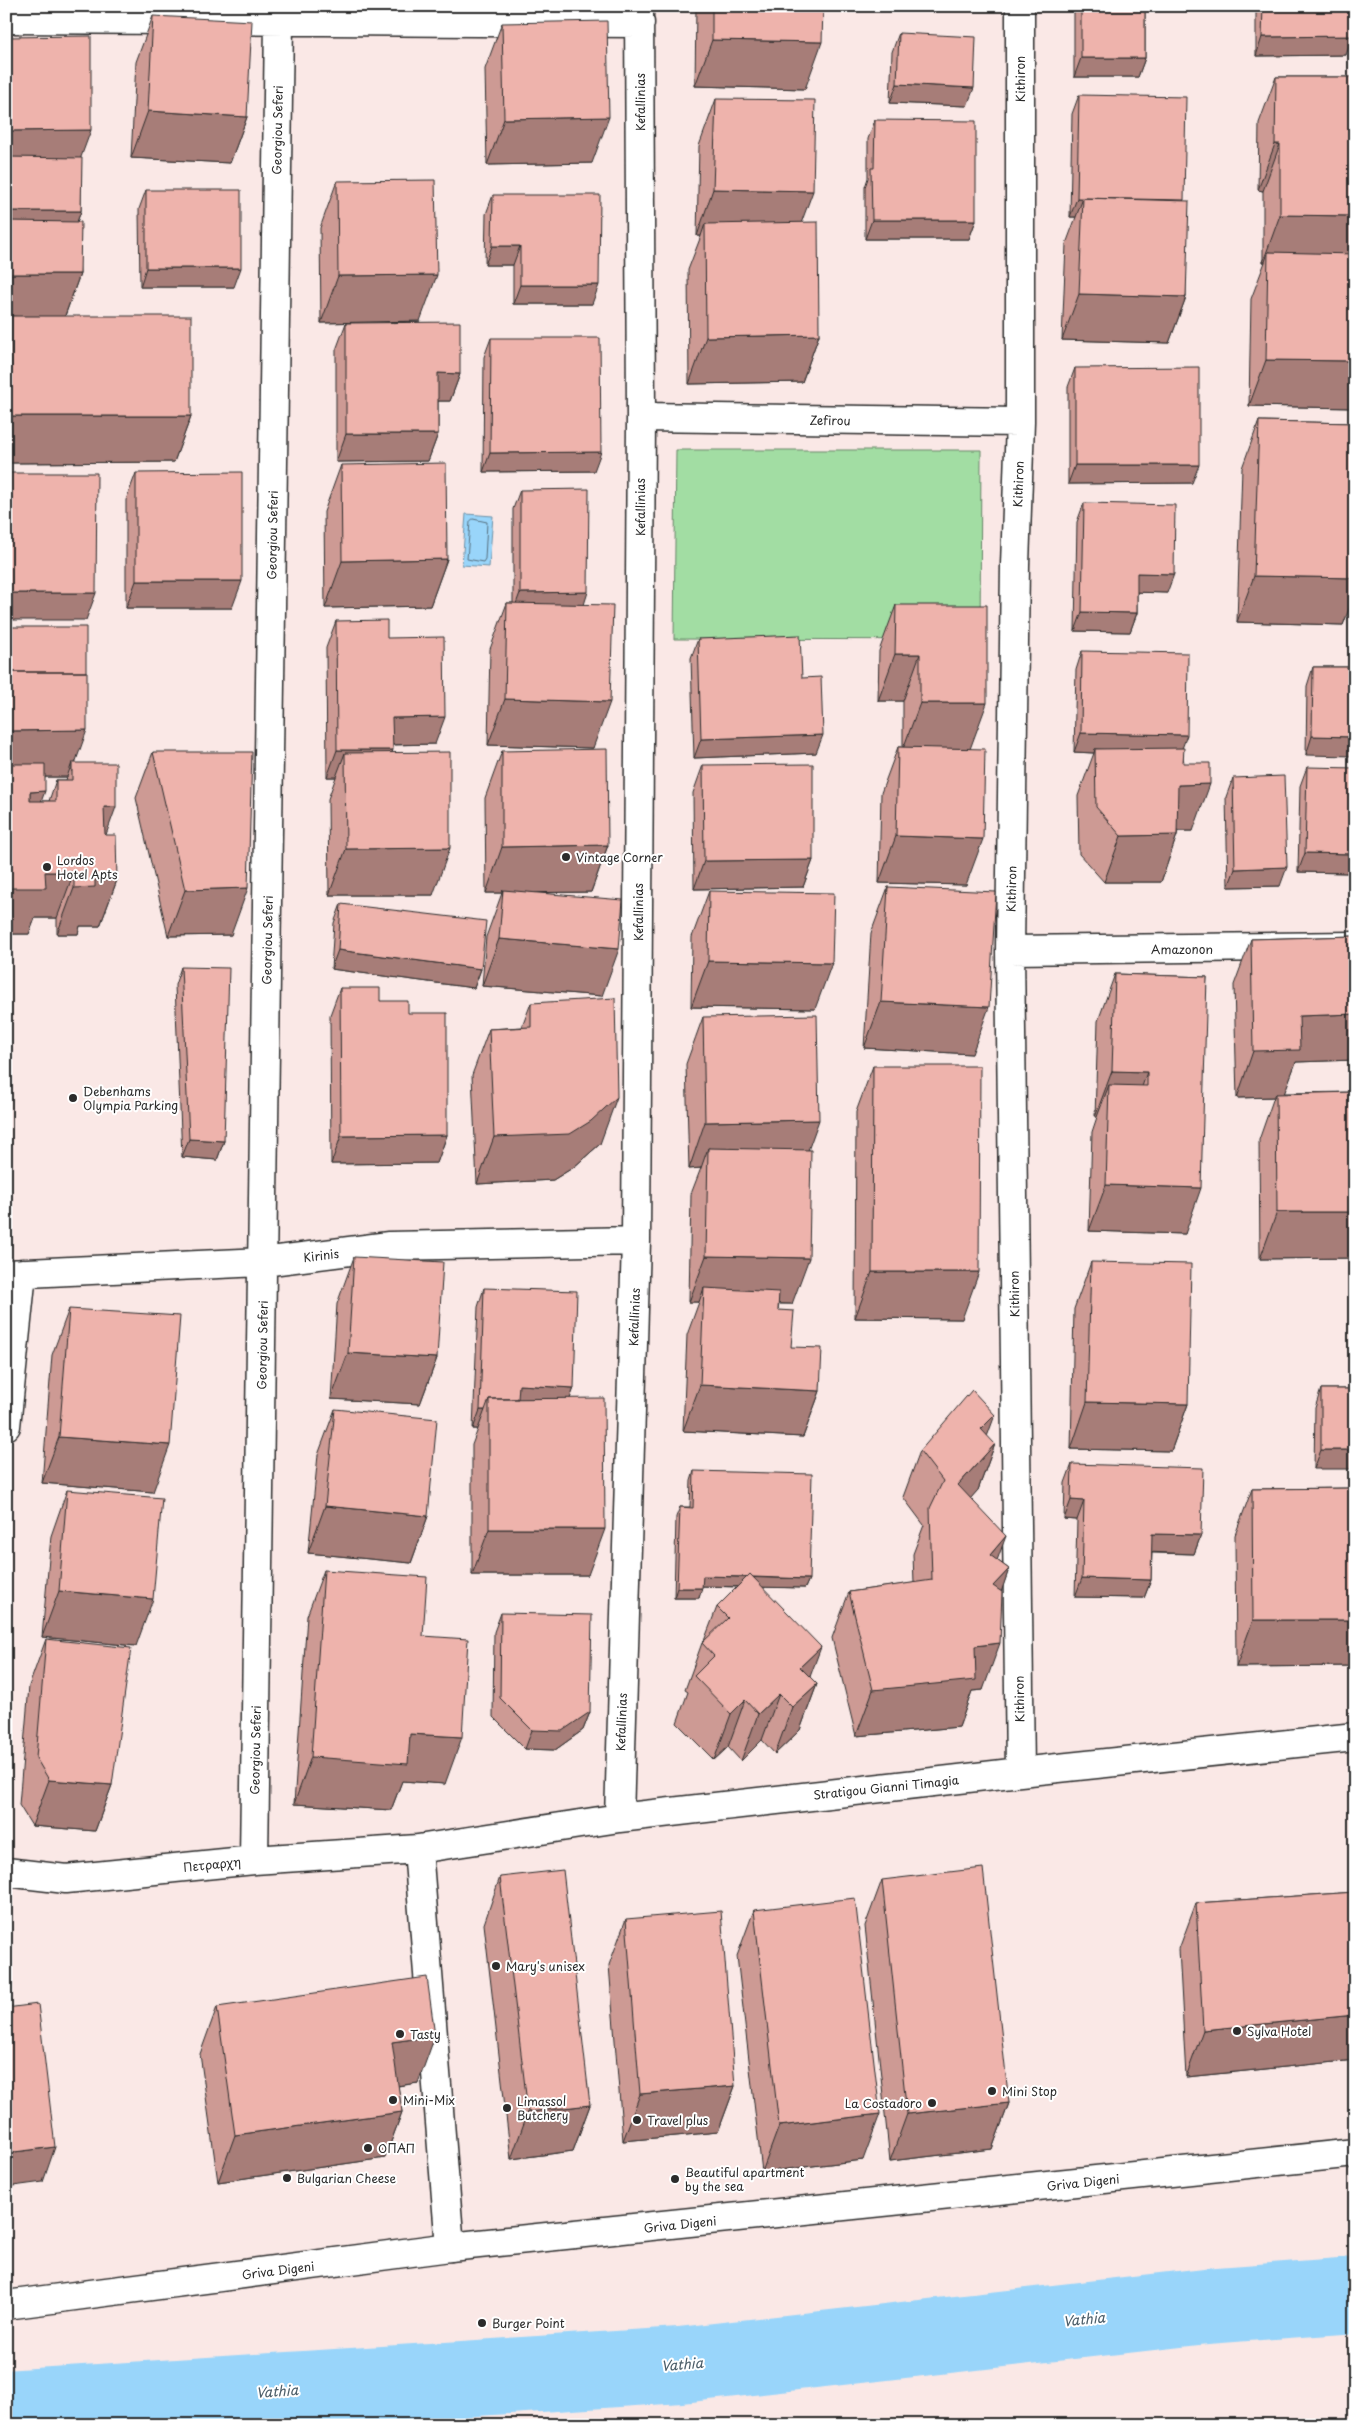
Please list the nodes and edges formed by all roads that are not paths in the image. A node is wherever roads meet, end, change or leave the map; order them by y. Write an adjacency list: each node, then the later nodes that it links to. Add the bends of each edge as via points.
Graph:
1 (1020, 6): 6 (street, Kithiron)
2 (640, 15): 4 (street); 5 (street, Kefallinias)
3 (6, 20): 4 (street)
4 (279, 21): 10 (street, Georgiou Seferi)
5 (640, 417): 6 (street, Zefirou); 9 (street, Kefallinias)
6 (1020, 422): 8 (street, Kithiron)
7 (1355, 946): 8 (street, Amazonon)
8 (1010, 950): 14 (street, Kithiron)
9 (636, 1241): 10 (street, Kirinis, via 389,1246); 15 (street, Kefallinias)
10 (263, 1262): 11 (street, Kirinis); 17 (street, Georgiou Seferi)
11 (14, 1274): 12 (street)
12 (6, 1426)
13 (1355, 1737): 14 (street, Stratigou Gianni Timagia)
14 (1020, 1772): 15 (street, Stratigou Gianni Timagia)
15 (618, 1818): 16 (street, Stratigou Gianni Timagia)
16 (418, 1849): 17 (street, Πετραρχη); 20 (street)
17 (254, 1860): 18 (street, Πετραρχη, via 66,1879)
18 (6, 1872)
19 (1355, 2153): 20 (street, Griva Digeni)
20 (450, 2248): 21 (street, Griva Digeni)
21 (6, 2305)

